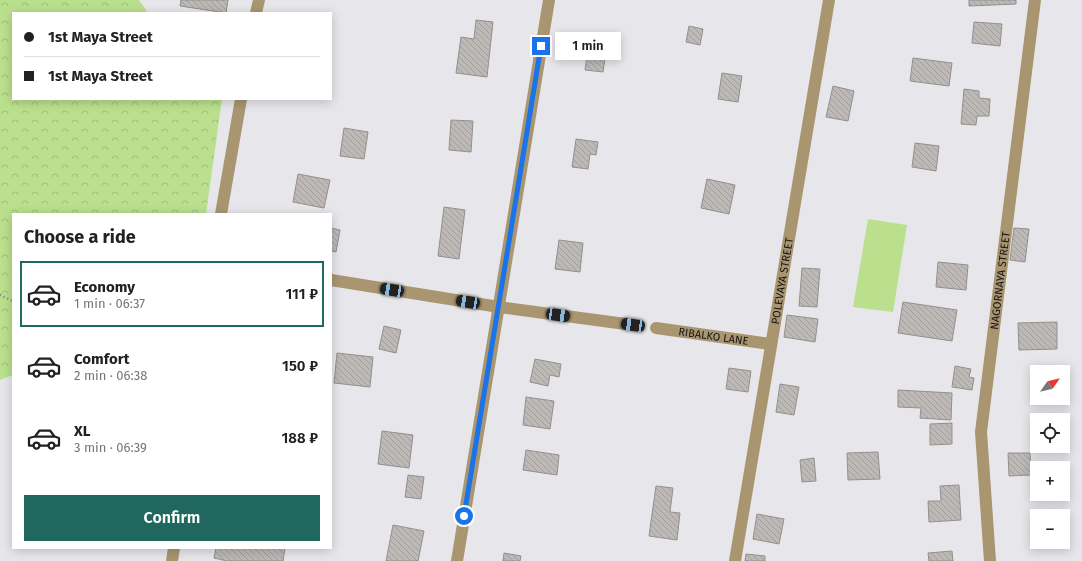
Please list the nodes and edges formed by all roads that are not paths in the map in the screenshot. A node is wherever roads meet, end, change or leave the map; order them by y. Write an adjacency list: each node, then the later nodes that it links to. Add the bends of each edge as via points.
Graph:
1 (259, 0): 5 (street)
2 (549, 0): 9 (street)
3 (829, 0): 12 (street, POLEVAYA STREET)
4 (1035, 0): 17 (street, NAGORNAYA STREET, via 980,432)
5 (256, 12)
6 (241, 100): 7 (street)
7 (221, 213)
8 (332, 280): 9 (street)
9 (499, 307): 10 (street); 15 (street)
10 (633, 325)
11 (656, 328): 12 (street, RIBALKO LANE)
12 (770, 344): 16 (street, POLEVAYA STREET)
13 (174, 549): 14 (street)
14 (172, 561)
15 (457, 561)
16 (735, 561)
17 (990, 561)

